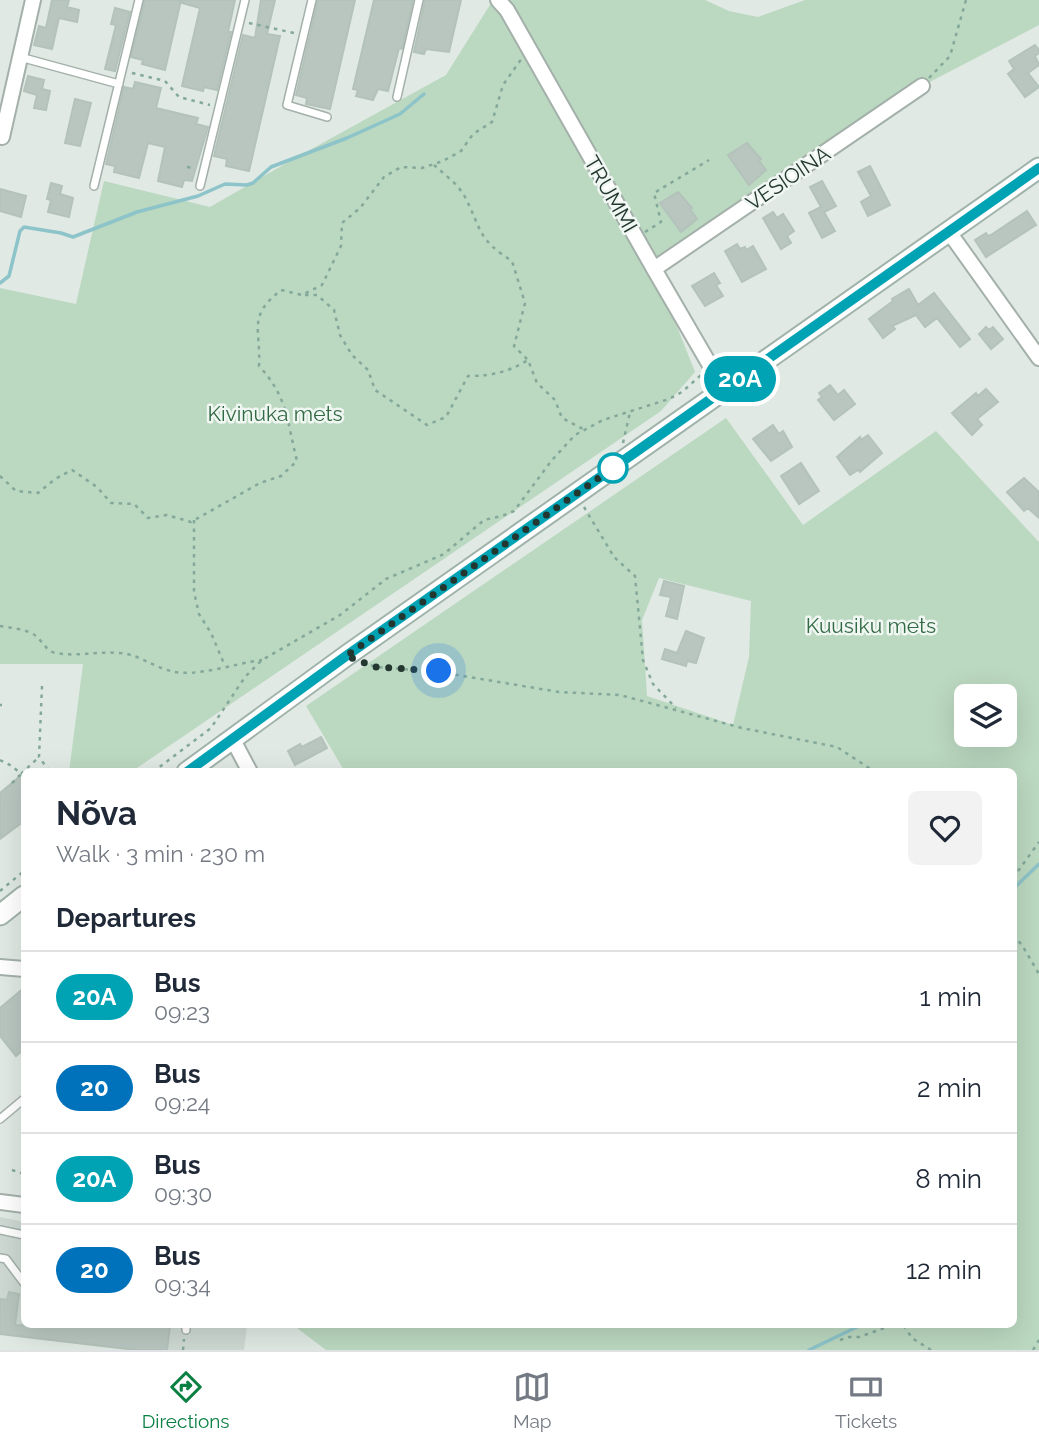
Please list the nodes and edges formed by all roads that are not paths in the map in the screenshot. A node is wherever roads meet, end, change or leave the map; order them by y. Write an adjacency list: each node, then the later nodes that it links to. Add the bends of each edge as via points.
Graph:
1 (33, 0): 7 (street)
2 (139, 0): 8 (lane)
3 (245, 0): 15 (lane)
4 (312, 0): 11 (lane, via 287,105)
5 (419, 0): 10 (lane)
6 (498, 0): 17 (street, TRUMMI)
7 (20, 57): 8 (lane); 12 (street)
8 (119, 84): 14 (lane)
9 (922, 86): 17 (street, VESIOINA)
10 (397, 97)
11 (327, 117)
12 (2, 137)
13 (1039, 168): 16 (main road)
14 (94, 186)
15 (201, 186)
16 (949, 232): 18 (street); 19 (main road)
17 (654, 269): 19 (street, TRUMMI)
18 (1039, 358)
19 (727, 388): 20 (main road)
20 (232, 738): 21 (main road); 22 (street)
21 (192, 768)
22 (248, 768)
23 (21, 898): 24 (main road)
24 (0, 915)
25 (0, 967): 26 (street)
26 (21, 969)
27 (21, 1102): 28 (lane)
28 (0, 1119)
29 (0, 1202): 30 (street)
30 (21, 1205)
31 (0, 1230): 32 (lane)
32 (21, 1234)
33 (0, 1258): 34 (lane, via 6,1259)
34 (21, 1279)

